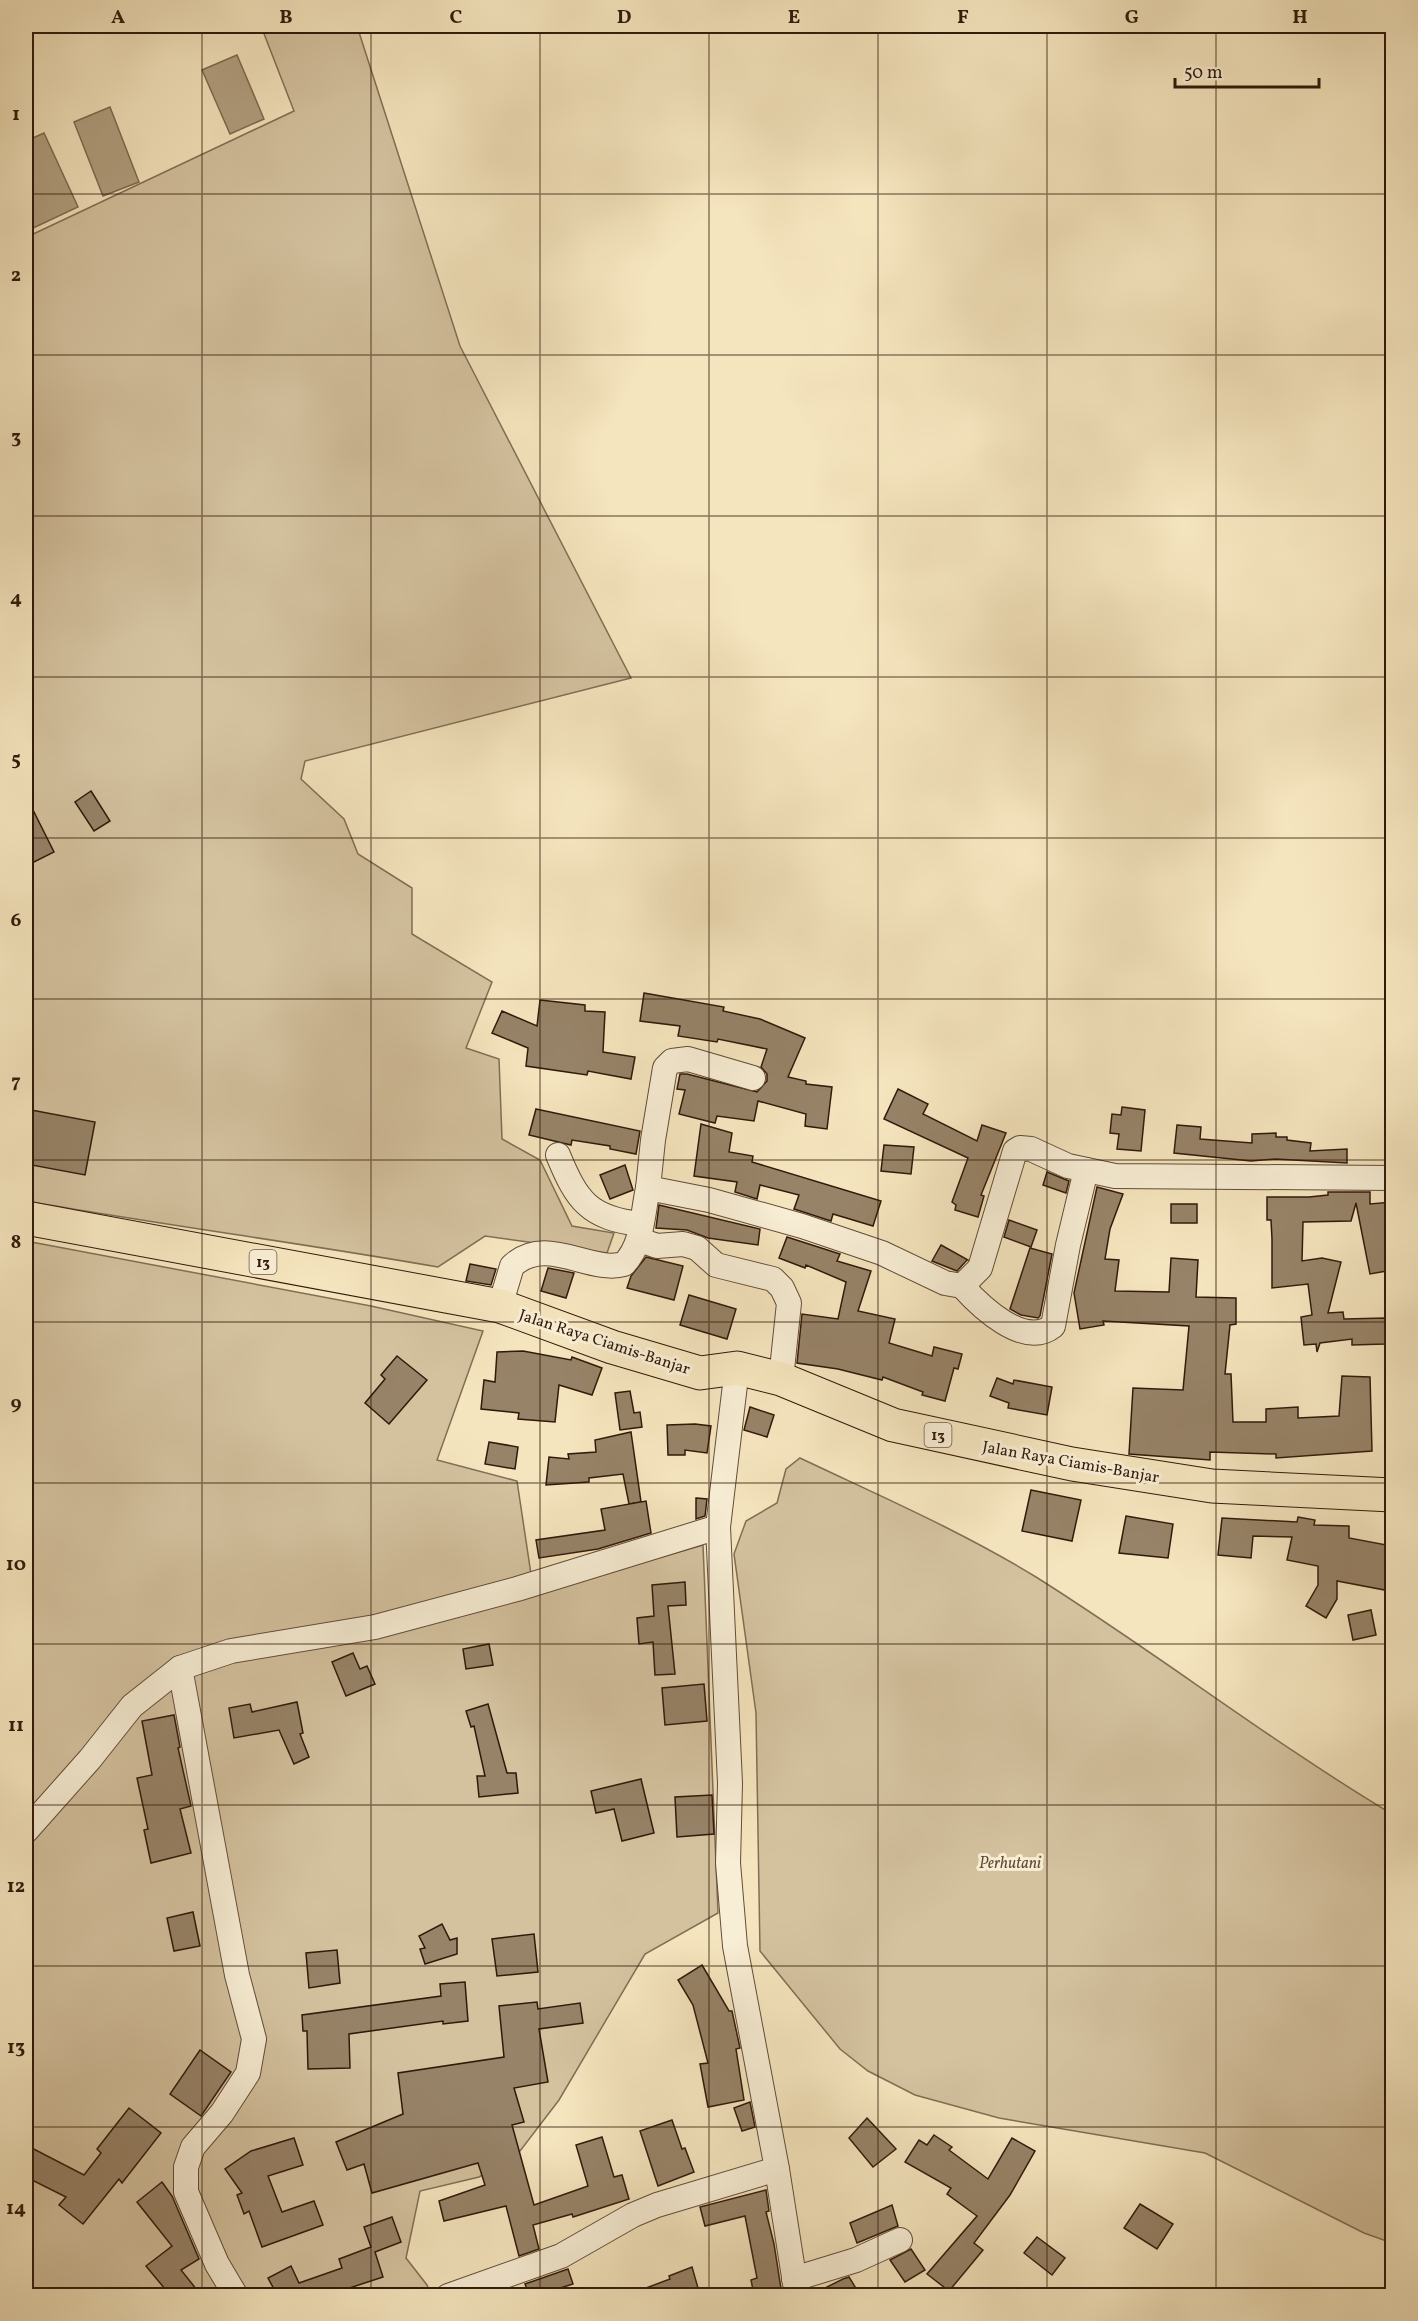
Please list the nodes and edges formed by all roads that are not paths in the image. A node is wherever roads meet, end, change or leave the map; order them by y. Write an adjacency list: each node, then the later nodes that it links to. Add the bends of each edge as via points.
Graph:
1 (753, 1078): 5 (street, via 688,1059 672,1061 665,1068)
2 (558, 1155): 7 (street, via 571,1186 585,1205)
3 (1086, 1170): 4 (street, via 1115,1176); 8 (street, via 1031,1149 1020,1148 1015,1152 980,1268); 8 (street, via 1053,1326 1038,1333 993,1318)
4 (1392, 1178)
5 (648, 1188): 7 (street); 8 (street, via 802,1226 882,1253 945,1283)
6 (26, 1218): 9 (highway, Jalan Raya Ciamis-Banjar / 13)
7 (640, 1232): 9 (street, via 634,1253 619,1266 561,1253 523,1258 512,1266); 11 (street, via 657,1246 683,1244 698,1248 716,1265 773,1279 782,1288 789,1303)
8 (962, 1286)
9 (500, 1306): 10 (highway, Jalan Raya Ciamis-Banjar / 13, via 612,1347 700,1373)
10 (737, 1368): 11 (highway, Jalan Raya Ciamis-Banjar / 13); 13 (street)
11 (781, 1379): 12 (highway, Jalan Raya Ciamis-Banjar / 13, via 893,1425 1072,1464 1212,1486)
12 (1392, 1495)
13 (718, 1527): 14 (street, via 375,1627 231,1651); 16 (street, via 730,1783 728,1863 735,1946)
14 (180, 1668): 15 (street, via 132,1706); 19 (street, via 237,1975 254,2039 248,2073 194,2147 186,2167 186,2192 217,2264)
15 (26, 1831)
16 (777, 2169): 18 (street); 20 (street, via 657,2205 561,2256)
17 (900, 2240): 18 (street)
18 (795, 2287)
19 (236, 2295)
20 (448, 2295)

